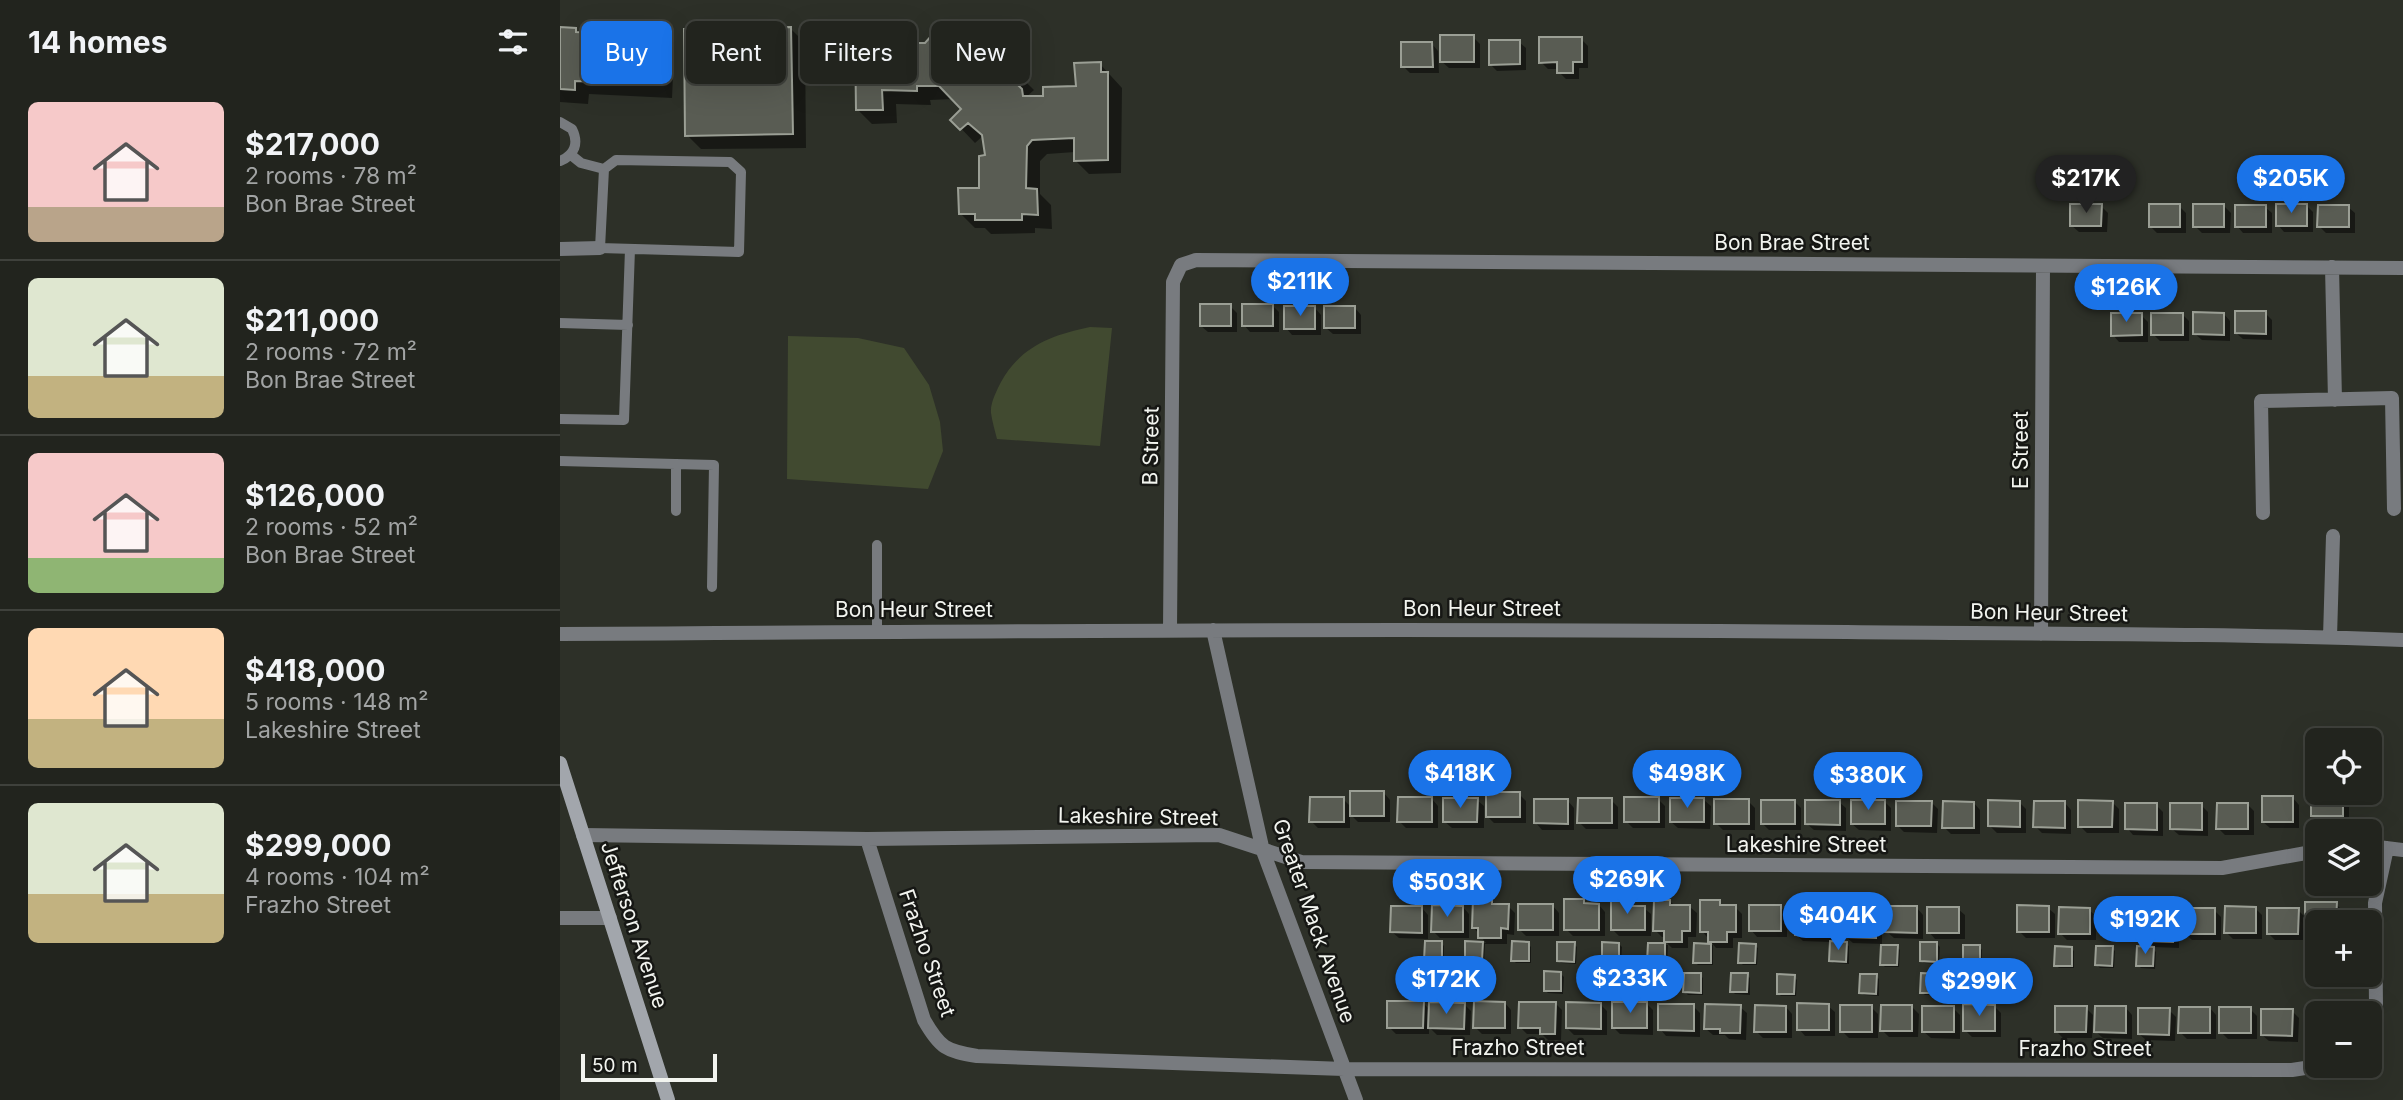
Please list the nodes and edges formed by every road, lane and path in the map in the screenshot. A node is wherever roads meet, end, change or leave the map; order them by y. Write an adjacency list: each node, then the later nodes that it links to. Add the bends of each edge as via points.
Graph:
1 (560, 122): 2 (lane, via 568,124 575,136)
2 (571, 155): 3 (lane); 4 (lane)
3 (560, 161)
4 (604, 170): 5 (lane); 7 (lane, via 616,160 704,161 730,162 741,172 739,252)
5 (600, 248): 6 (street); 7 (lane)
6 (560, 249)
7 (630, 249): 13 (lane)
8 (1181, 265): 9 (street, Bon Brae Street, via 1196,260 1232,260); 24 (street, B Street, via 1172,299)
9 (2043, 266): 10 (street, Bon Brae Street); 28 (street, E Street)
10 (2332, 268): 11 (street, Bon Brae Street); 14 (street)
11 (2403, 268)
12 (560, 323): 13 (lane)
13 (628, 324): 15 (lane, via 624,420)
14 (2335, 400): 18 (street, via 2392,398); 20 (street, via 2261,401)
15 (560, 419)
16 (560, 461): 17 (lane)
17 (676, 464): 19 (lane); 23 (lane, via 714,465)
18 (2394, 509)
19 (676, 511)
20 (2263, 513)
21 (2333, 536): 29 (street)
22 (877, 545): 26 (lane)
23 (712, 587)
24 (1170, 629): 25 (street, Bon Heur Street); 26 (street, Bon Heur Street)
25 (1213, 630): 28 (street, Bon Heur Street); 37 (street, Greater Mack Avenue)
26 (877, 632): 27 (street, Bon Heur Street)
27 (560, 634)
28 (2041, 634): 29 (street, Bon Heur Street)
29 (2330, 637): 30 (street, Bon Heur Street)
30 (2403, 640)
31 (560, 763): 32 (main road, Jefferson Avenue)
32 (583, 835): 33 (street, Lakeshire Street); 40 (main road, Jefferson Avenue)
33 (867, 839): 37 (street, Lakeshire Street, via 1219,835); 43 (street, Frazho Street, via 924,1020 936,1041 954,1052)
34 (2382, 847): 35 (street)
35 (2387, 848): 36 (street); 41 (street, via 2375,903)
36 (2403, 850)
37 (1263, 851): 38 (street, Lakeshire Street, via 1301,862 2141,869 2222,868); 43 (street, Greater Mack Avenue)
38 (2305, 853)
39 (560, 918): 40 (street)
40 (610, 918): 44 (main road, Jefferson Avenue)
41 (2376, 1001)
42 (2305, 1068): 43 (street, Frazho Street)
43 (1344, 1069): 45 (street, Greater Mack Avenue)
44 (668, 1100)
45 (1356, 1100)

